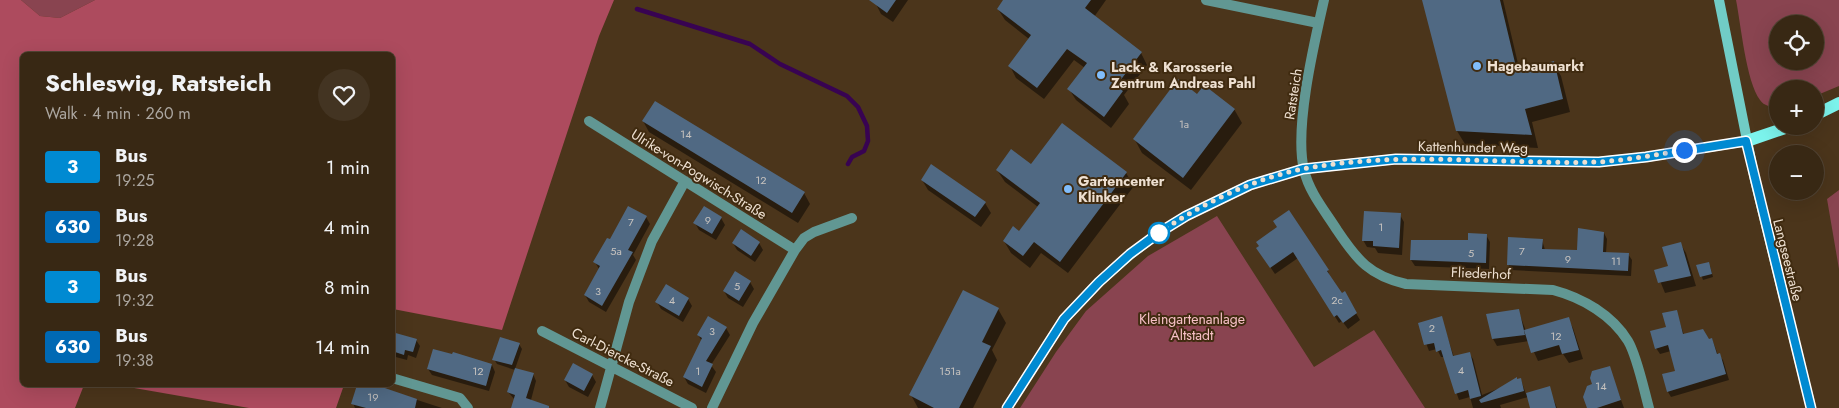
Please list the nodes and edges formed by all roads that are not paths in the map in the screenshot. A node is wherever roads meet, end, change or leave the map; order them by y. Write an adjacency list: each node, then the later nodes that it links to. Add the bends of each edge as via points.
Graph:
1 (1206, 0): 4 (street)
2 (1324, 0): 4 (street, Ratsteich)
3 (1719, 0): 9 (street, Langseestraße)
4 (1318, 23): 10 (street, Ratsteich, via 1301,123)
5 (1839, 103): 6 (main road)
6 (1824, 110)
7 (589, 121): 11 (street, Ulrike-von-Pogwisch-Straße)
8 (1769, 133): 9 (main road)
9 (1746, 141): 10 (street, Kattenhunder Weg, via 1599,162 1396,159); 23 (street, Langseestraße)
10 (1303, 169): 21 (street, Kattenhunder Weg, via 1250,185 1186,216 1130,254 1064,319); 22 (street, Fliederhof, via 1309,186 1353,254 1368,269 1388,280 1406,284 1554,290 1573,295 1594,307 1629,342)
11 (684, 181): 13 (street, Ulrike-von-Pogwisch-Straße); 15 (street, via 652,242 629,302)
12 (852, 218): 13 (street, via 814,232 804,238)
13 (795, 250): 20 (street, via 753,323)
14 (542, 331): 15 (street, Carl-Diercke-Straße)
15 (613, 367): 18 (street); 19 (street, Carl-Diercke-Straße)
16 (395, 379): 17 (street, via 460,398)
17 (468, 408)
18 (600, 408)
19 (692, 408)
20 (712, 408)
21 (1007, 408)
22 (1649, 408)
23 (1811, 408)

